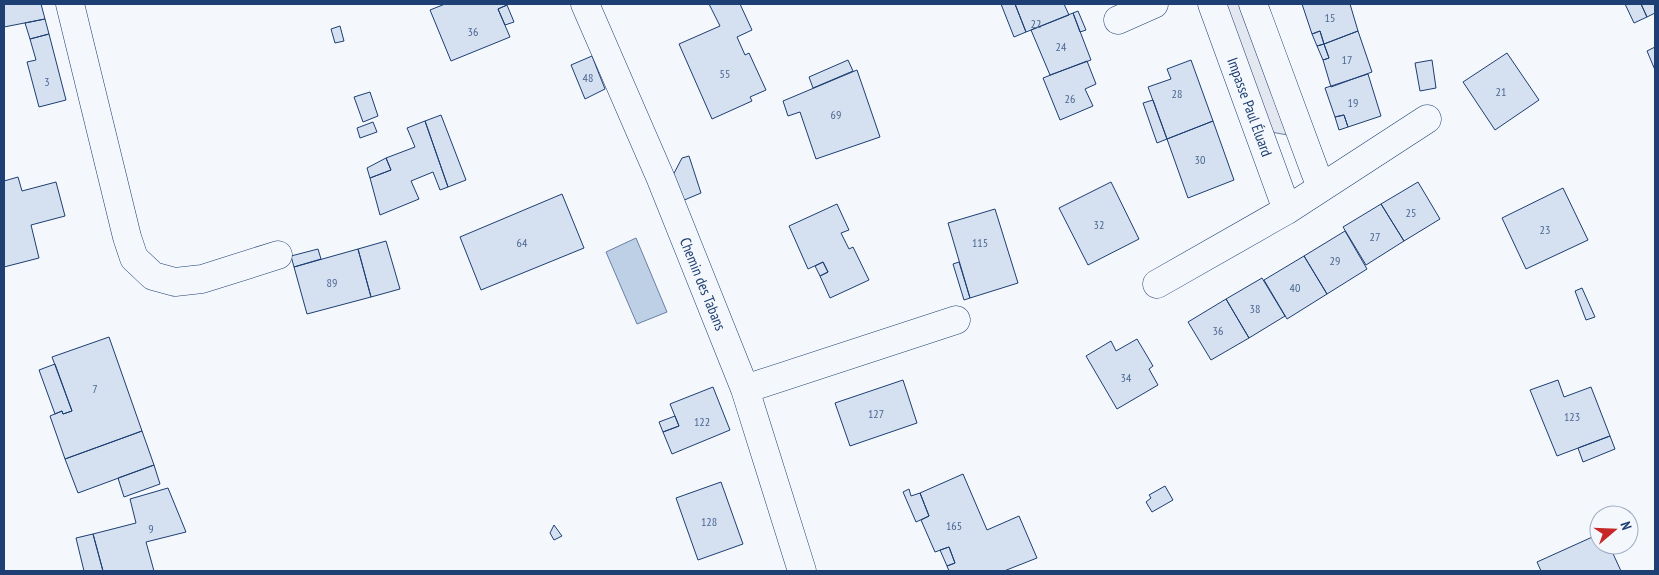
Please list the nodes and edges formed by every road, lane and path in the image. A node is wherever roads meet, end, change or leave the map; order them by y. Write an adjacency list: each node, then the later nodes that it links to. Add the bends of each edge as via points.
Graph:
1 (70, 4): 10 (street, via 126,237 134,258 153,276 175,282 202,279)
2 (585, 4): 13 (street, Chemin des Tabans, via 662,179)
3 (1154, 4): 6 (street)
4 (1212, 4): 9 (street, Impasse Paul Éluard)
5 (1253, 4): 8 (street)
6 (1118, 20)
7 (1427, 119): 8 (street)
8 (1321, 188): 9 (street)
9 (1287, 210): 11 (street)
10 (278, 256)
11 (1157, 284)
12 (956, 320): 13 (street)
13 (745, 388): 14 (street, Chemin des Tabans)
14 (802, 571)

